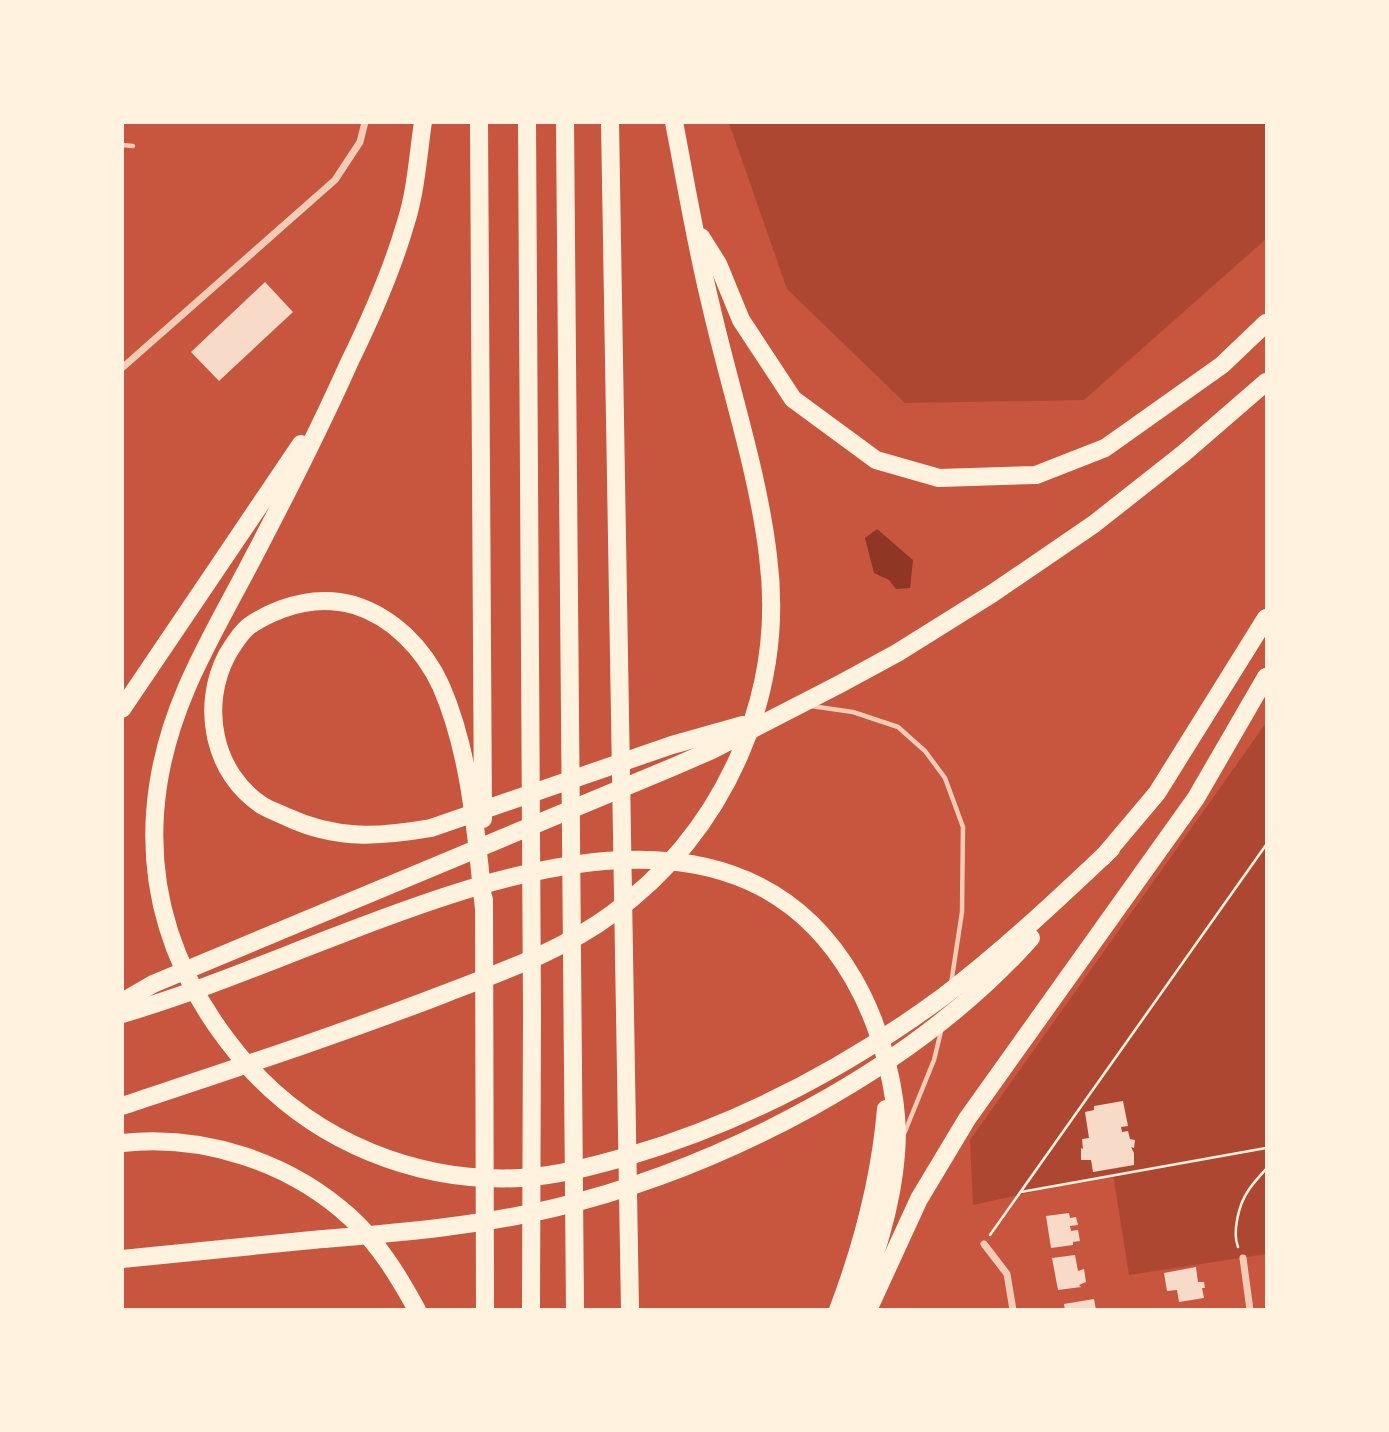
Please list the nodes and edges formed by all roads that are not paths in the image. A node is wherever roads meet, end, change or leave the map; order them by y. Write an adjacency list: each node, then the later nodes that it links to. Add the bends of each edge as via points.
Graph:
1 (365, 122): 12 (street, via 360,142 335,180)
2 (423, 122): 14 (highway, via 408,219 374,311)
3 (479, 122): 20 (highway)
4 (527, 122): 35 (highway)
5 (565, 122): 36 (highway)
6 (610, 122): 37 (highway)
7 (674, 122): 10 (highway)
8 (122, 145): 9 (lane)
9 (133, 146)
10 (693, 224): 11 (highway, via 718,264 741,320 793,399 876,460 939,478 1036,475 1105,448 1223,365); 27 (highway, via 757,490 768,556 772,623 755,719 715,802 665,868 610,916 565,943 425,1002)
11 (1266, 323)
12 (122, 368)
13 (1266, 382): 17 (highway, via 1094,524 897,653)
14 (336, 392): 18 (highway); 21 (highway, via 187,683 167,738 155,838 157,879 170,937 190,984 214,1024 267,1087 303,1117 343,1141 448,1174 504,1179 596,1165 678,1140 777,1098 940,999)
15 (1266, 618): 21 (highway, via 1157,793 1111,849)
16 (1266, 677): 40 (highway, via 1196,798 967,1119 919,1199)
17 (802, 705): 19 (highway); 22 (lane, via 853,712 898,727 925,751 944,778 962,827 962,912)
18 (122, 709)
19 (780, 715): 20 (highway, via 671,745 432,828 350,835 308,826 262,805 238,783 222,758 213,731 215,684 233,645 248,627 308,600 341,601 383,618 415,646 441,686 454,725 471,808); 23 (highway, via 673,767 153,984)
20 (484, 909): 34 (highway)
21 (1023, 939): 32 (highway, via 981,987 934,1026 838,1092 678,1169 566,1205 494,1221)
22 (948, 1000)
23 (122, 1002)
24 (946, 1012): 29 (lane, via 934,1060)
25 (122, 1014): 26 (highway, via 435,898 546,868 651,859 718,870 748,881 801,914 824,935 862,994)
26 (889, 1074): 29 (highway); 38 (highway, via 873,1198)
27 (122, 1106)
28 (122, 1143): 33 (highway, via 160,1141 230,1151 292,1177 351,1219 401,1281)
29 (897, 1151): 39 (highway, via 886,1217)
30 (984, 1244): 41 (street, via 1006,1274)
31 (1243, 1258): 42 (street)
32 (127, 1259)
33 (417, 1310)
34 (485, 1310)
35 (531, 1310)
36 (575, 1310)
37 (630, 1310)
38 (838, 1310)
39 (856, 1310)
40 (868, 1310)
41 (1013, 1310)
42 (1250, 1310)

